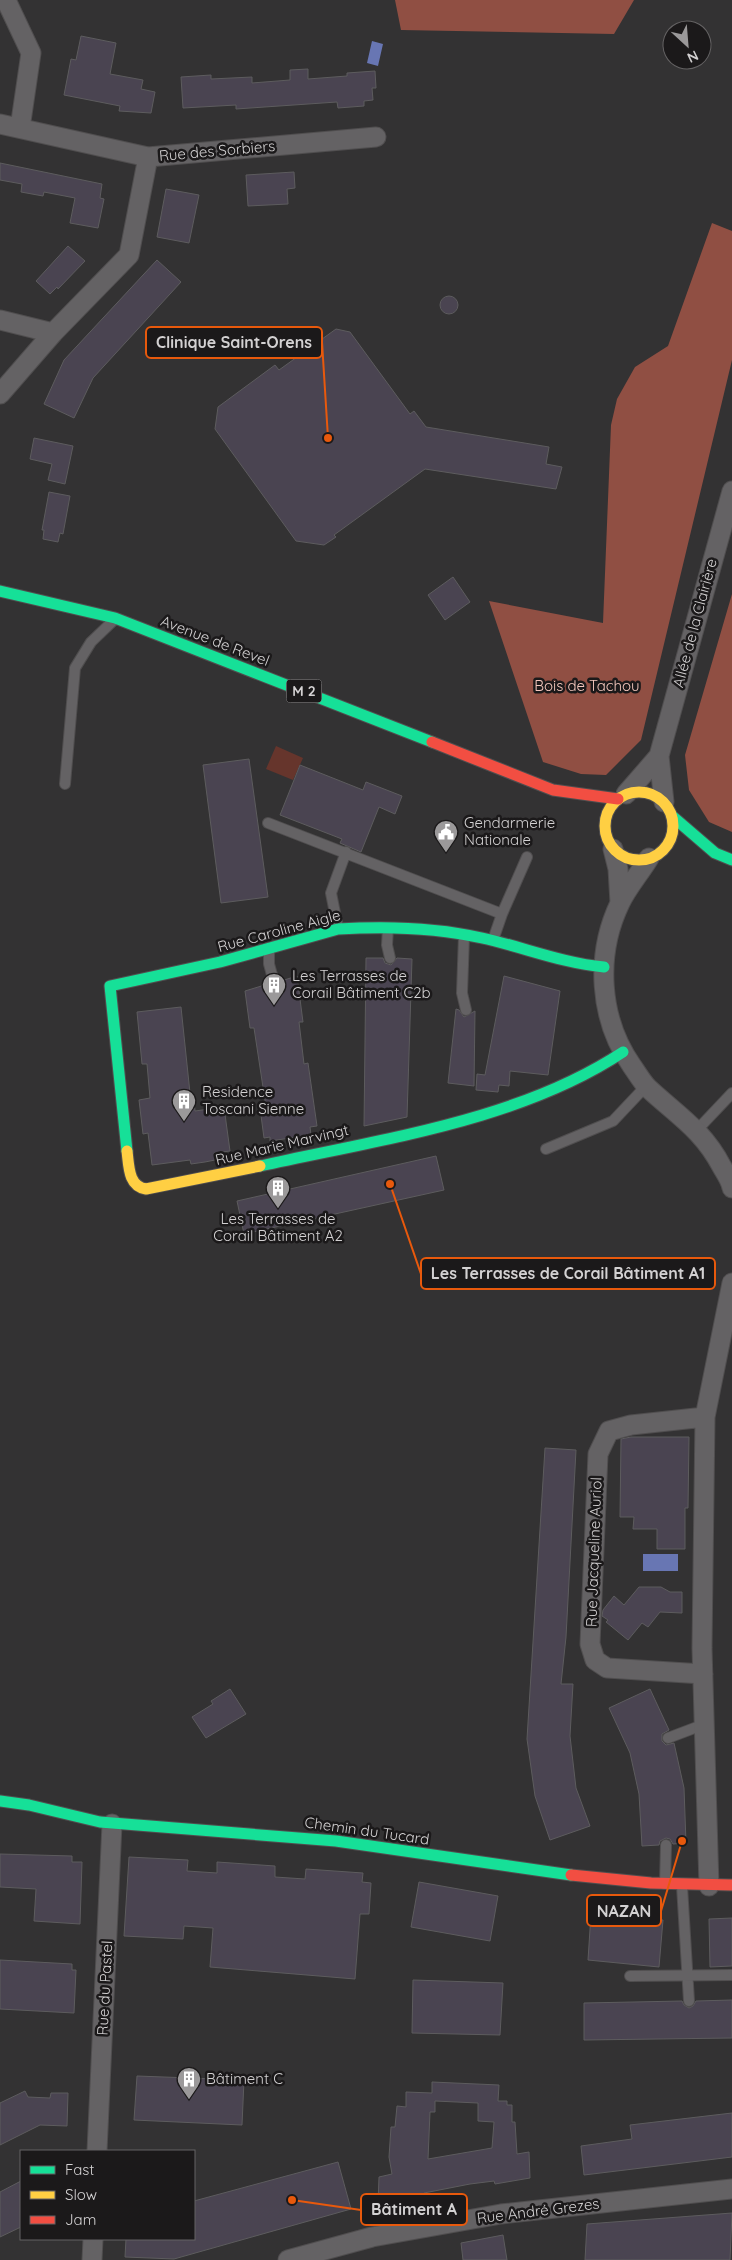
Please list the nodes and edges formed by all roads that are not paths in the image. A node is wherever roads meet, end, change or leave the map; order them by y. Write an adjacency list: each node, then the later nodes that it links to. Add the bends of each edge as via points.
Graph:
1 (6, 0): 3 (street, via 31,53)
2 (0, 124): 3 (street, Rue des Sorbiers)
3 (20, 128): 5 (street, Rue des Sorbiers)
4 (376, 137): 5 (street, Rue des Sorbiers)
5 (148, 157): 7 (street, via 129,254)
6 (0, 320): 7 (street)
7 (53, 333): 8 (street)
8 (0, 394)
9 (732, 491): 12 (street, Allée de la Clairière)
10 (0, 591): 11 (street, Avenue de Revel / M 2)
11 (115, 618): 13 (lane, via 91,642 75,668); 14 (street, Avenue de Revel / M 2)
12 (659, 756): 15 (street, Allée de la Clairière); 17 (street, Allée de la Clairière)
13 (65, 784)
14 (553, 790): 15 (street, Avenue de Revel / M 2); 16 (street, Avenue de Revel / M 2)
15 (622, 796): 17 (street, via 634,792 650,793); 20 (street, via 612,804 605,820)
16 (573, 807)
17 (668, 809): 23 (street); 25 (street, via 672,836)
18 (593, 822): 20 (street)
19 (268, 823): 21 (lane)
20 (610, 842): 25 (street, via 630,859); 28 (street, via 618,869)
21 (346, 852): 29 (lane); 31 (lane, via 331,893)
22 (678, 853): 25 (street)
23 (715, 853): 24 (street); 27 (street)
24 (694, 854)
25 (654, 856): 28 (street)
26 (527, 857): 29 (lane)
27 (732, 860)
28 (620, 903): 36 (street, via 606,948)
29 (502, 914): 33 (lane)
30 (388, 927): 31 (street, Rue Caroline Aigle); 32 (street, Rue Caroline Aigle, via 419,927); 35 (lane)
31 (338, 929): 34 (street, Rue Caroline Aigle)
32 (464, 935): 33 (street, Rue Caroline Aigle); 39 (lane, via 462,994)
33 (493, 941): 36 (street, Rue Caroline Aigle, via 582,965)
34 (269, 948): 37 (lane); 38 (street, Rue Caroline Aigle)
35 (390, 958)
36 (604, 967): 40 (street, via 603,986 608,1010)
37 (274, 982)
38 (110, 986): 40 (street, Rue Marie Marvingt, via 130,1175 133,1184 146,1190 472,1117 526,1101 604,1067)
39 (466, 1010)
40 (623, 1052): 41 (street)
41 (646, 1086): 43 (street); 44 (lane, via 613,1121)
42 (732, 1093): 43 (lane)
43 (697, 1130): 45 (street, via 713,1150)
44 (546, 1149)
45 (732, 1188)
46 (732, 1283): 47 (street)
47 (705, 1417): 48 (street); 48 (street, Rue Jacqueline Auriol, via 631,1425 609,1432 598,1454 590,1644 595,1660 607,1668)
48 (703, 1674): 49 (street)
49 (705, 1724): 50 (lane); 57 (street)
50 (668, 1738)
51 (0, 1801): 52 (street, Chemin du Tucard, via 20,1802)
52 (112, 1824): 54 (street, Chemin du Tucard, via 290,1836 565,1876); 62 (street, Rue du Pastel)
53 (666, 1845): 54 (lane)
54 (665, 1885): 55 (street, Chemin du Tucard)
55 (682, 1885): 57 (street, Chemin du Tucard); 60 (lane)
56 (732, 1885): 57 (street, Chemin du Tucard)
57 (709, 1886)
58 (732, 1975): 60 (lane)
59 (630, 1976): 60 (lane)
60 (688, 1976): 61 (lane)
61 (689, 2001)
62 (97, 2150)
63 (732, 2189): 66 (street, Rue André Grezes, via 501,2214 372,2237)
64 (93, 2240): 65 (street)
65 (92, 2260)
66 (288, 2260)

